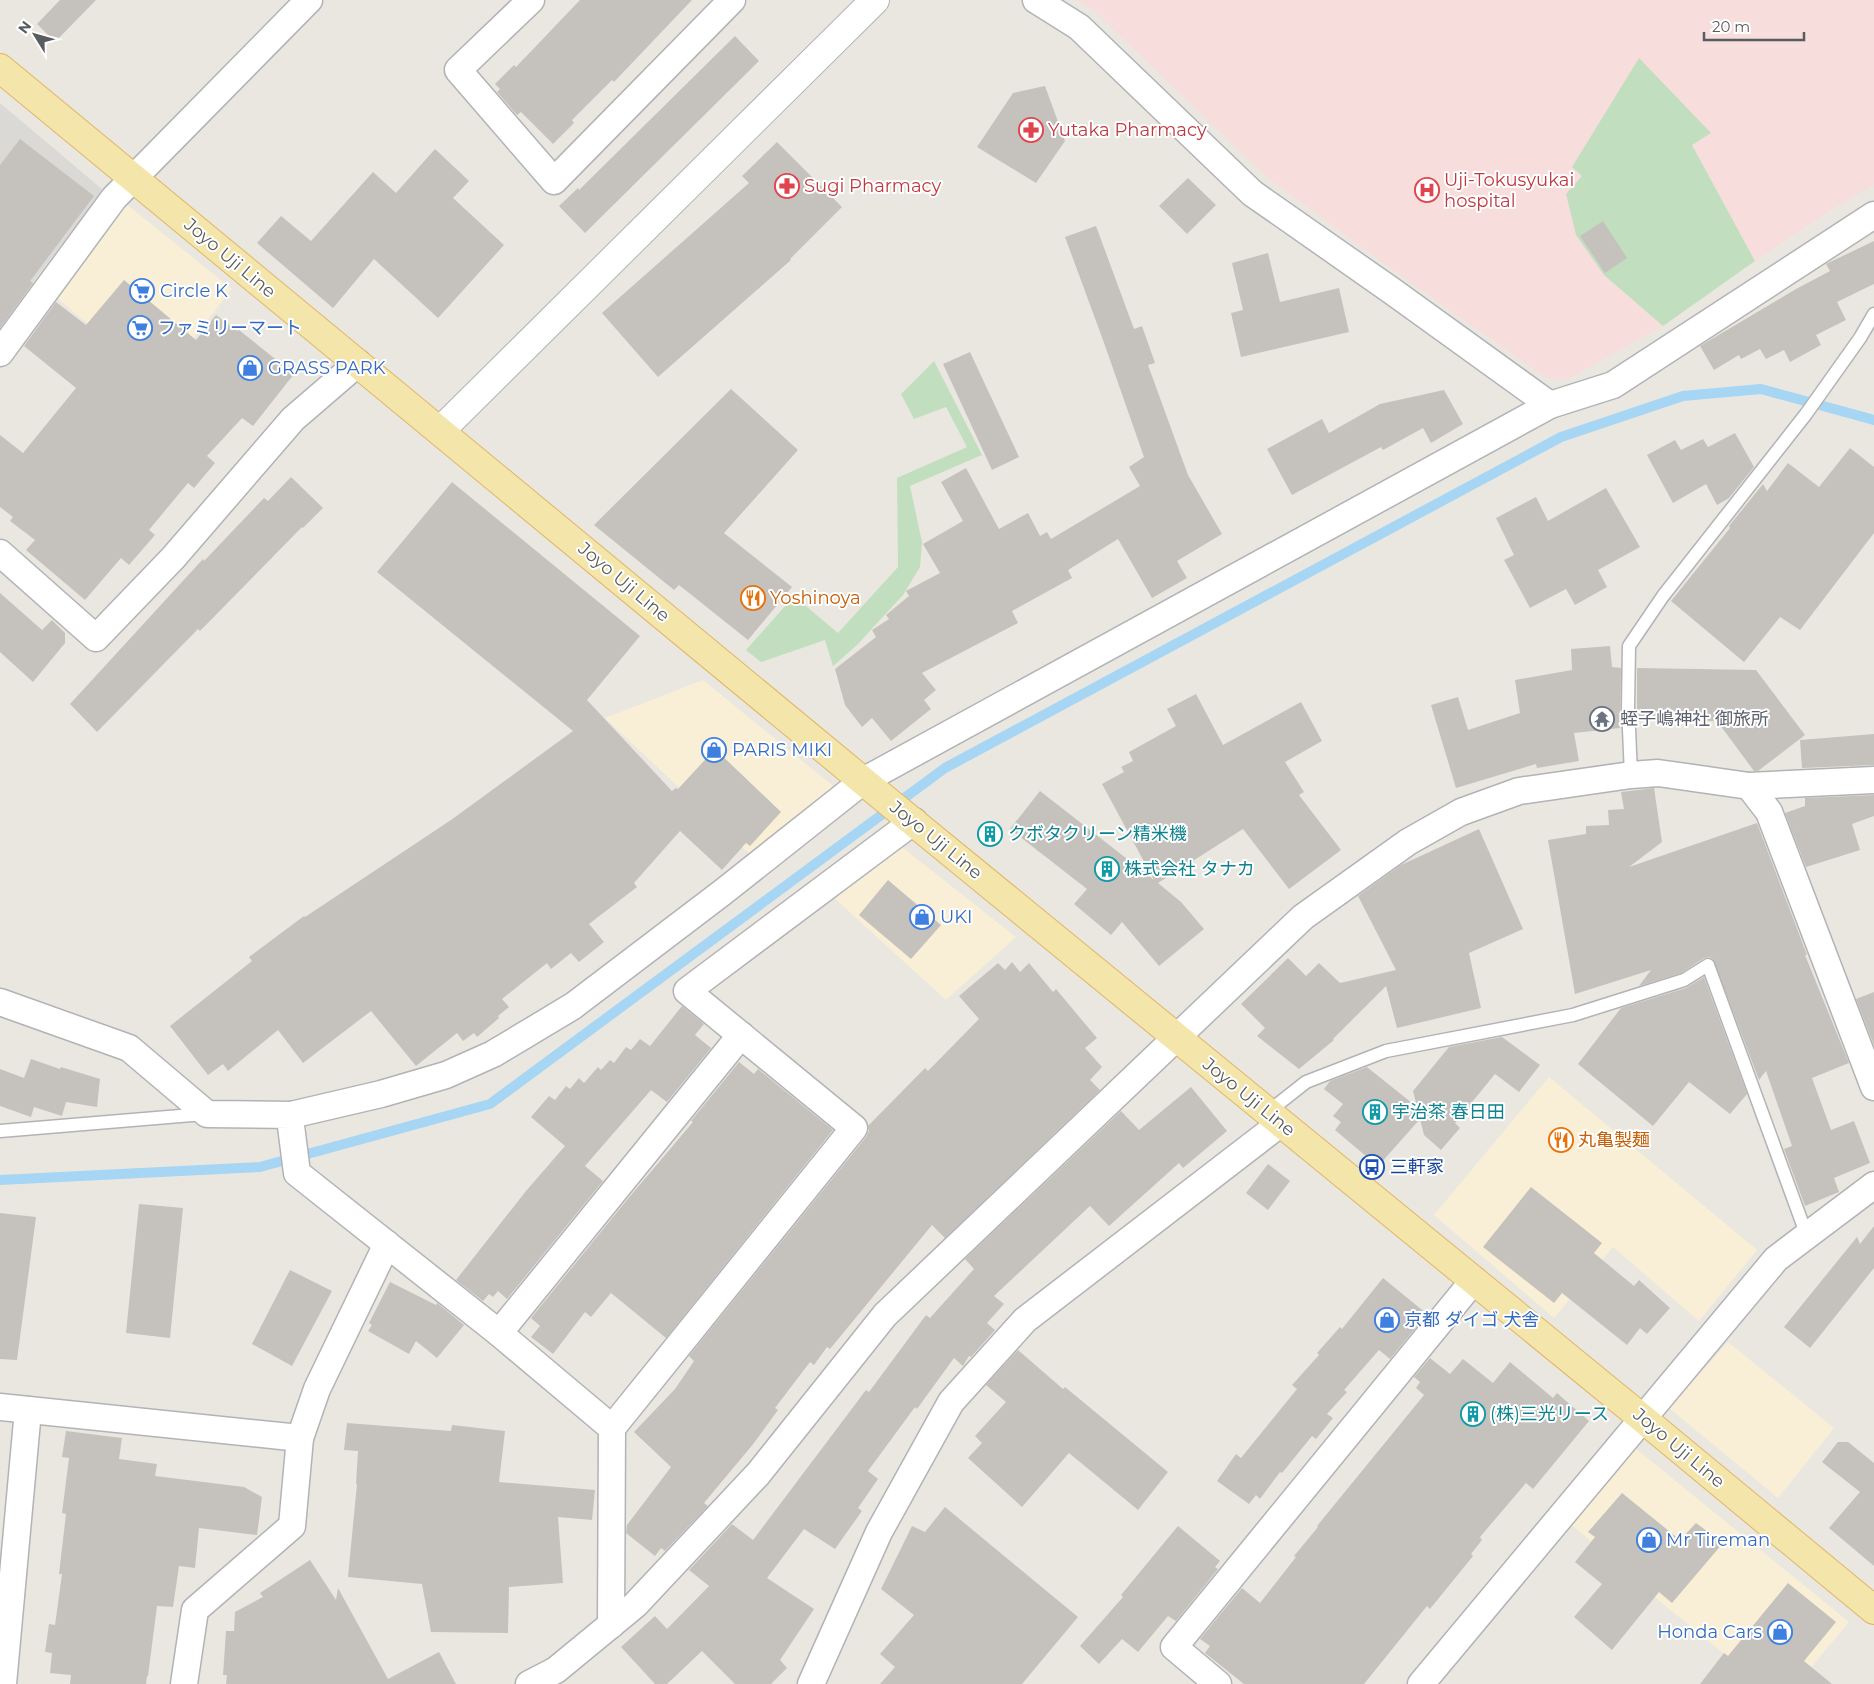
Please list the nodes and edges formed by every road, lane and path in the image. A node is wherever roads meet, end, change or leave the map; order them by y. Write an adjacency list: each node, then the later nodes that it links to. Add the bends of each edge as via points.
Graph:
1 (309, 0): 7 (street)
2 (531, 0): 3 (street, via 458,70 554,181)
3 (732, 0)
4 (876, 0): 13 (street)
5 (1036, 0): 12 (street, via 1079,27 1252,193)
6 (0, 68): 7 (main road, Joyo Uji Line)
7 (133, 177): 10 (street); 11 (main road, Joyo Uji Line)
8 (1874, 215): 12 (street, via 1614,385)
9 (1874, 314): 15 (lane, via 1831,381 1663,596 1629,646)
10 (0, 353)
11 (358, 363): 13 (main road, Joyo Uji Line); 14 (street, via 293,419 173,558 96,638)
12 (1550, 405): 17 (street)
13 (440, 431): 17 (main road, Joyo Uji Line)
14 (0, 554)
15 (1631, 775): 18 (street, via 1658,773); 22 (street, via 1519,791 1461,812 1408,842 1303,916)
16 (1874, 780): 18 (street)
17 (870, 786): 19 (main road, Joyo Uji Line); 26 (street, via 573,1006 493,1054 446,1075)
18 (1749, 786): 23 (street, via 1769,812)
19 (910, 818): 21 (street, via 687,991); 22 (main road, Joyo Uji Line)
20 (0, 1002): 24 (street, via 129,1048)
21 (741, 1035): 32 (street); 36 (street, via 854,1128)
22 (1176, 1038): 25 (main road, Joyo Uji Line); 39 (street, via 885,1315 758,1474 635,1605)
23 (1874, 1087)
24 (207, 1114): 26 (street); 27 (lane)
25 (1274, 1118): 29 (lane, via 1306,1082 1386,1052 1573,1015 1684,980 1708,964); 31 (main road, Joyo Uji Line); 44 (street, via 1025,1320 951,1402 879,1532)
26 (291, 1121): 30 (street, via 297,1173)
27 (0, 1131)
28 (1874, 1185): 29 (street)
29 (1807, 1236): 35 (street, via 1776,1259)
30 (387, 1244): 32 (street); 37 (street, via 317,1389)
31 (1474, 1280): 35 (main road, Joyo Uji Line); 45 (street, via 1174,1647)
32 (499, 1333): 36 (street)
33 (0, 1407): 34 (street)
34 (28, 1410): 37 (street); 41 (street)
35 (1642, 1418): 38 (main road, Joyo Uji Line); 40 (street)
36 (612, 1428): 39 (street)
37 (300, 1438): 42 (street, via 292,1526 195,1610)
38 (1874, 1610)
39 (611, 1625): 43 (street, via 556,1670)
40 (1433, 1680)
41 (3, 1684)
42 (184, 1684)
43 (529, 1684)
44 (811, 1684)
45 (1218, 1684)

